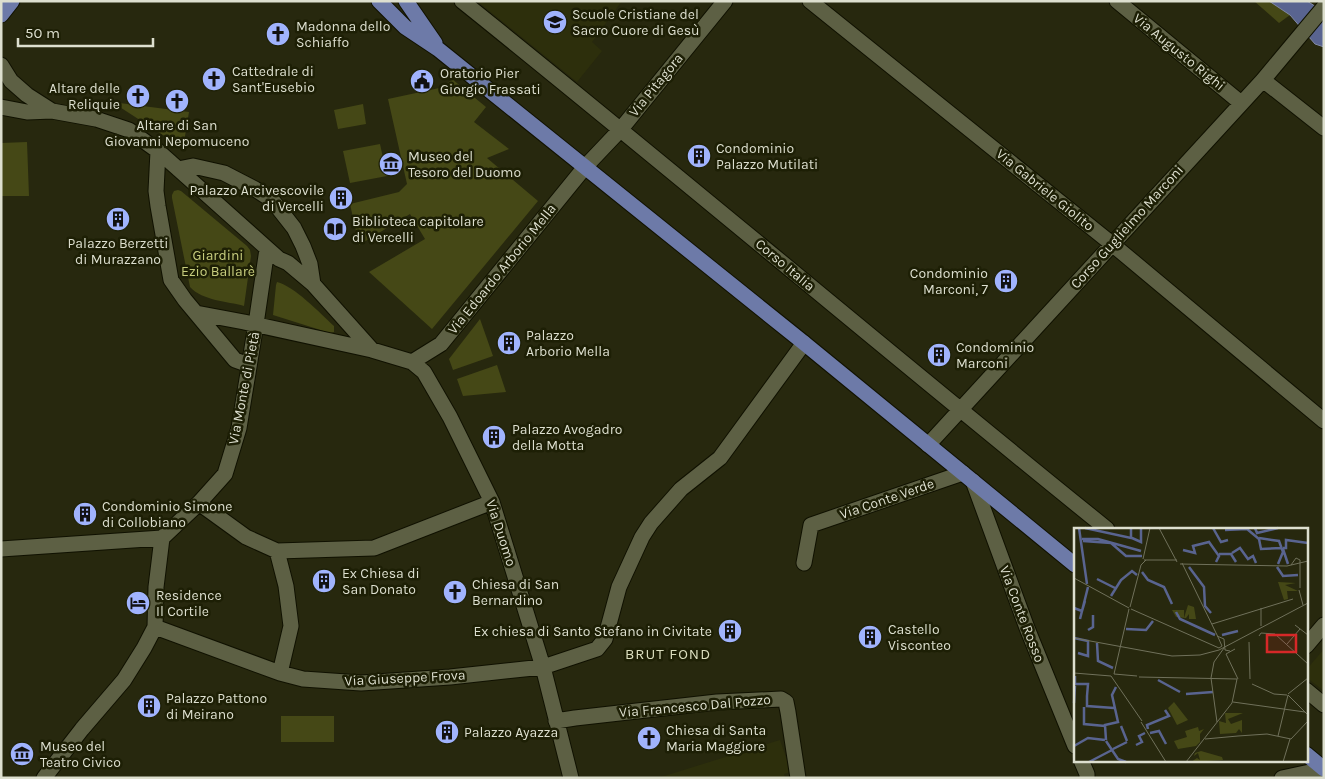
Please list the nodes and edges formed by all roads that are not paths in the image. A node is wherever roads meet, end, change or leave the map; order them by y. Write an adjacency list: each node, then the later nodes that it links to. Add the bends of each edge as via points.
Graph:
1 (12, 1): 9 (main road)
2 (379, 1): 10 (main road, via 404,27)
3 (406, 1): 10 (main road)
4 (462, 1): 17 (street, Corso Italia)
5 (725, 1): 17 (street, Via Pitagora)
6 (810, 1): 21 (street, Via Gabriele Giolito)
7 (1117, 1): 13 (street, Via Augusto Righi)
8 (1324, 7): 12 (street, Corso Guglielmo Marconi)
9 (1, 16)
10 (438, 48): 19 (main road)
11 (1, 64): 15 (street, via 10,81)
12 (1263, 80): 13 (street, Corso Guglielmo Marconi); 16 (street)
13 (1241, 103): 21 (street, Corso Guglielmo Marconi)
14 (1, 107): 15 (street, via 27,112)
15 (52, 111): 18 (street, via 109,122 129,130)
16 (1324, 128)
17 (621, 129): 19 (street, Via Pitagora); 30 (street, Corso Italia)
18 (158, 151): 20 (street); 24 (street, via 156,191 171,280)
19 (585, 167): 26 (main road); 28 (street, Via Edoardo Arborio Mella, via 441,344)
20 (178, 169): 22 (street); 23 (street, via 194,166 224,173 272,200 294,228 303,246)
21 (1112, 244): 30 (street, Corso Guglielmo Marconi); 31 (street, Via Gabriele Giolito)
22 (267, 249): 23 (street); 25 (street, Via Monte di Pietà)
23 (313, 284): 27 (street)
24 (196, 313): 25 (street); 29 (street, via 235,360)
25 (256, 324): 27 (street); 29 (street, Via Monte di Pietà)
26 (804, 343): 32 (main road); 45 (street, Via Giuseppe Frova, via 720,458 681,489 650,523 619,587 606,639 597,649)
27 (372, 350): 28 (street)
28 (412, 362): 34 (street, Via Duomo, via 424,372 446,409)
29 (249, 365): 35 (street, Via Monte di Pietà, via 239,428 225,474)
30 (960, 410): 32 (street, Corso Guglielmo Marconi); 36 (street, Corso Italia)
31 (1324, 421)
32 (928, 445): 33 (main road)
33 (968, 477): 40 (street, Via Conte Verde, via 811,525); 41 (main road); 50 (street, Via Conte Rosso)
34 (492, 502): 39 (street, via 374,548); 45 (street, Via Duomo)
35 (199, 503): 37 (street, Via Monte di Pietà); 39 (street, via 246,537)
36 (1106, 528)
37 (162, 538): 38 (street); 43 (street)
38 (1, 549)
39 (277, 551): 46 (street, via 291,626)
40 (804, 563)
41 (1074, 564)
42 (1324, 625): 44 (street)
43 (155, 627): 46 (street, Via Giuseppe Frova); 54 (street, via 124,680)
44 (1308, 644)
45 (543, 667): 46 (street, Via Giuseppe Frova, via 361,683 303,679); 49 (street, Via Duomo)
46 (280, 673)
47 (1308, 692): 48 (street)
48 (1324, 705)
49 (556, 721): 55 (street, Via Duomo); 56 (street, Via Francesco Dal Pozzo, via 717,702 781,699 786,702)
50 (1074, 744)
51 (1308, 756): 53 (main road)
52 (1082, 762): 57 (street)
53 (1324, 769): 58 (street)
54 (44, 778)
55 (571, 778)
56 (798, 778)
57 (1087, 778)
58 (1282, 778)

